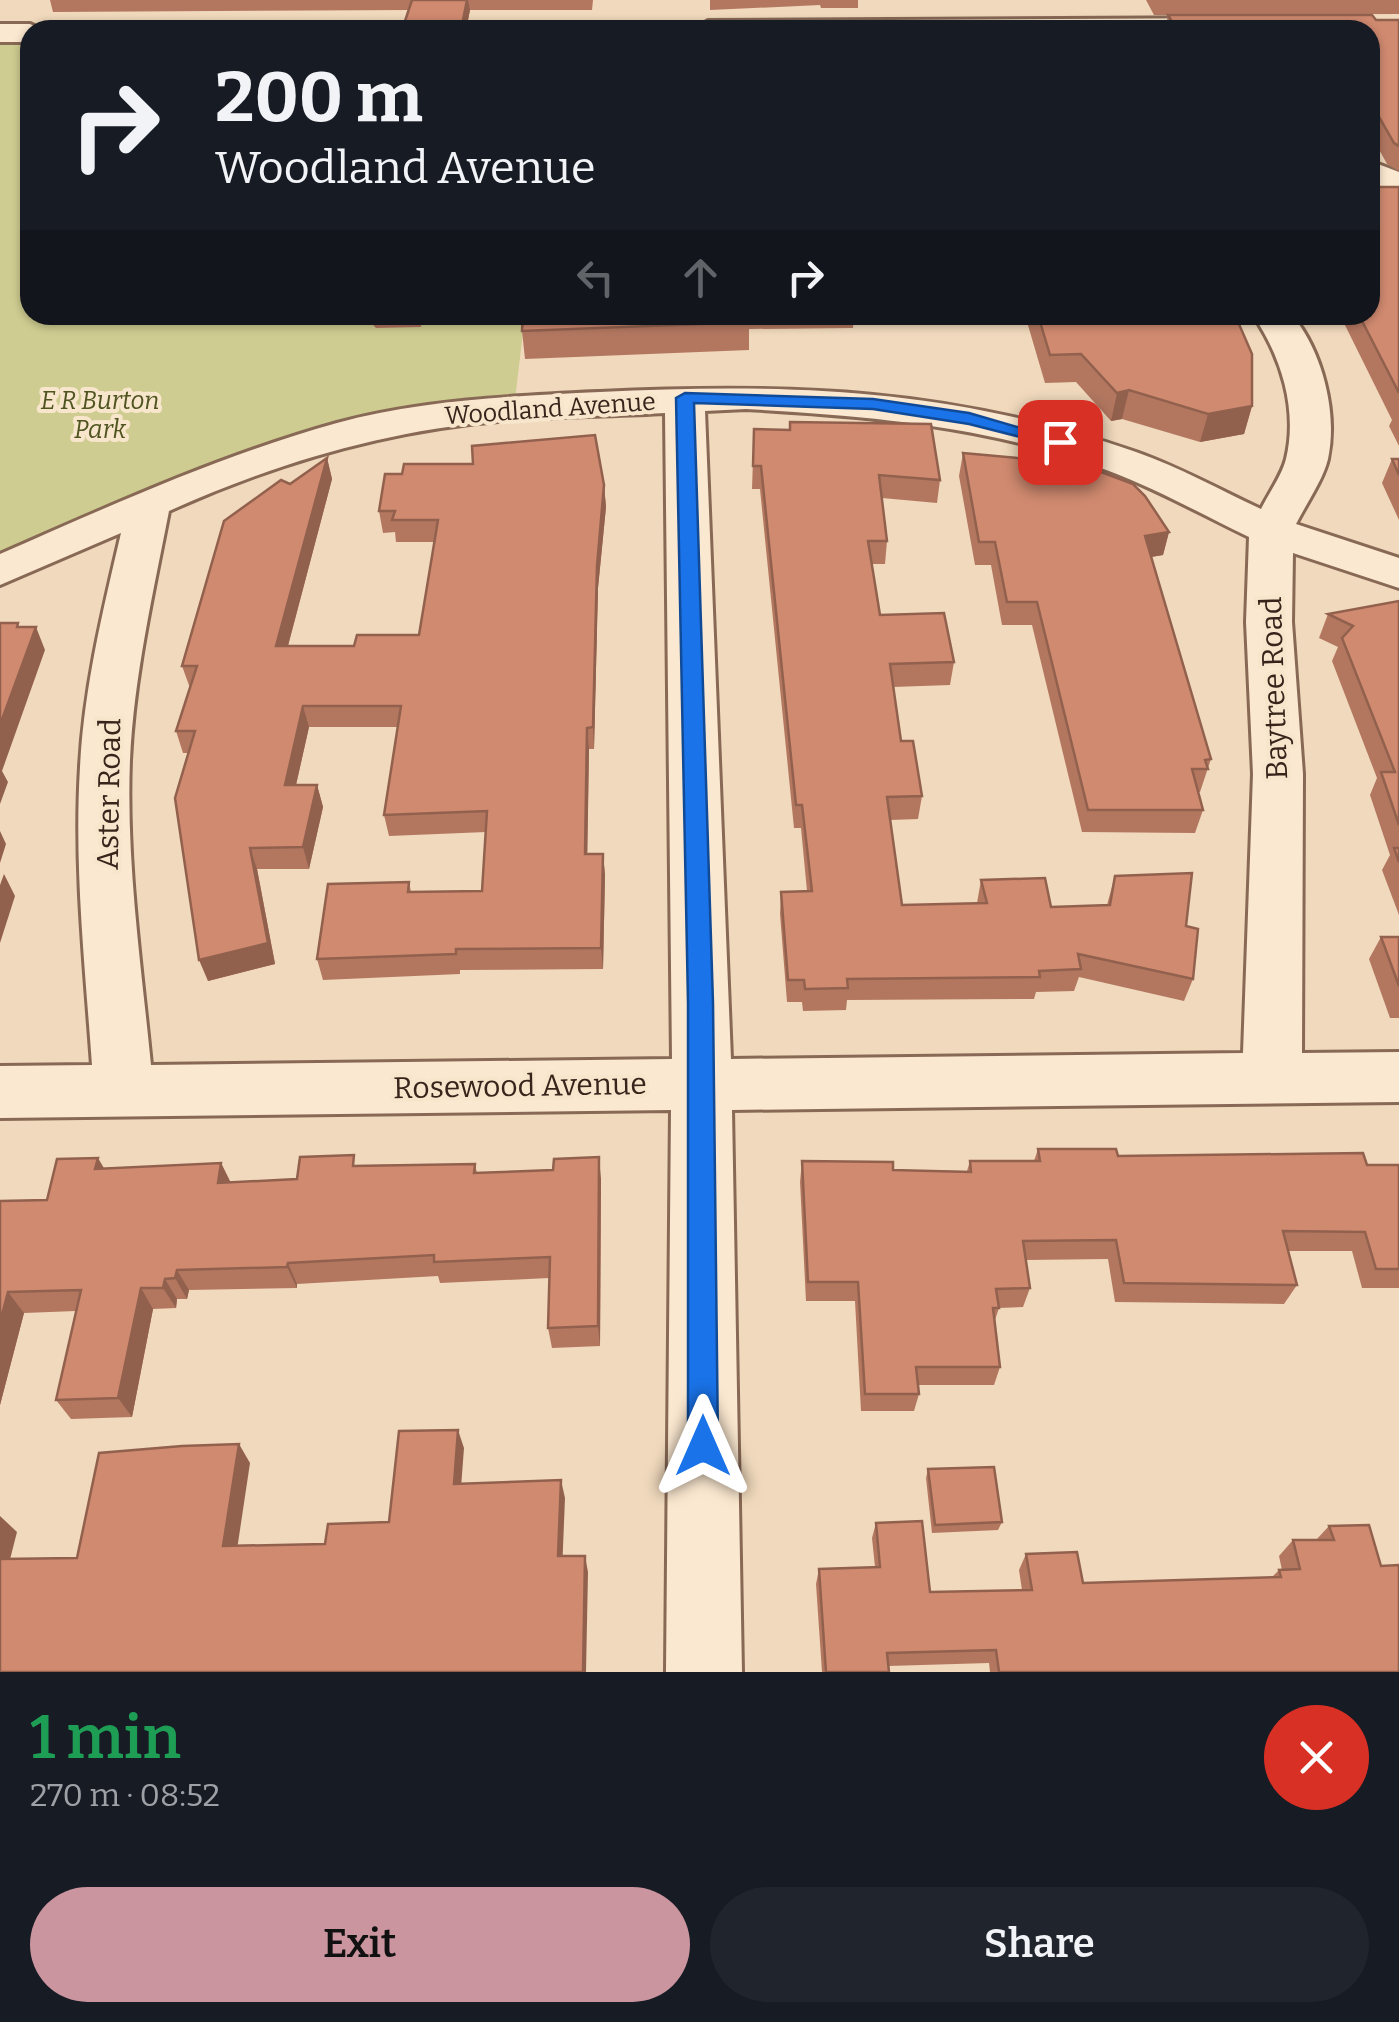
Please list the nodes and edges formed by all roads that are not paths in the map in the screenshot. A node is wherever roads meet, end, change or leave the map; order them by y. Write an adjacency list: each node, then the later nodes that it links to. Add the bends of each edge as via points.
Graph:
1 (983, 0): 2 (street)
2 (1024, 20)
3 (1280, 325): 6 (street, Baytree Road, via 1310,395 1306,460)
4 (685, 398): 5 (street, Woodland Avenue, via 424,418 281,453); 6 (street, Woodland Avenue, via 873,404 999,425 1124,462); 11 (street)
5 (150, 502): 7 (street, Woodland Avenue); 12 (street, Aster Road, via 105,759 105,857)
6 (1272, 530): 8 (street, Woodland Avenue); 10 (street, Baytree Road, via 1269,622 1278,774)
7 (0, 571)
8 (1399, 574)
9 (1399, 1077): 10 (street, Rosewood Avenue)
10 (1272, 1078): 11 (street, Rosewood Avenue)
11 (700, 1084): 12 (street, Rosewood Avenue); 14 (street)
12 (124, 1090): 13 (street, Rosewood Avenue)
13 (0, 1092)
14 (704, 1672)

